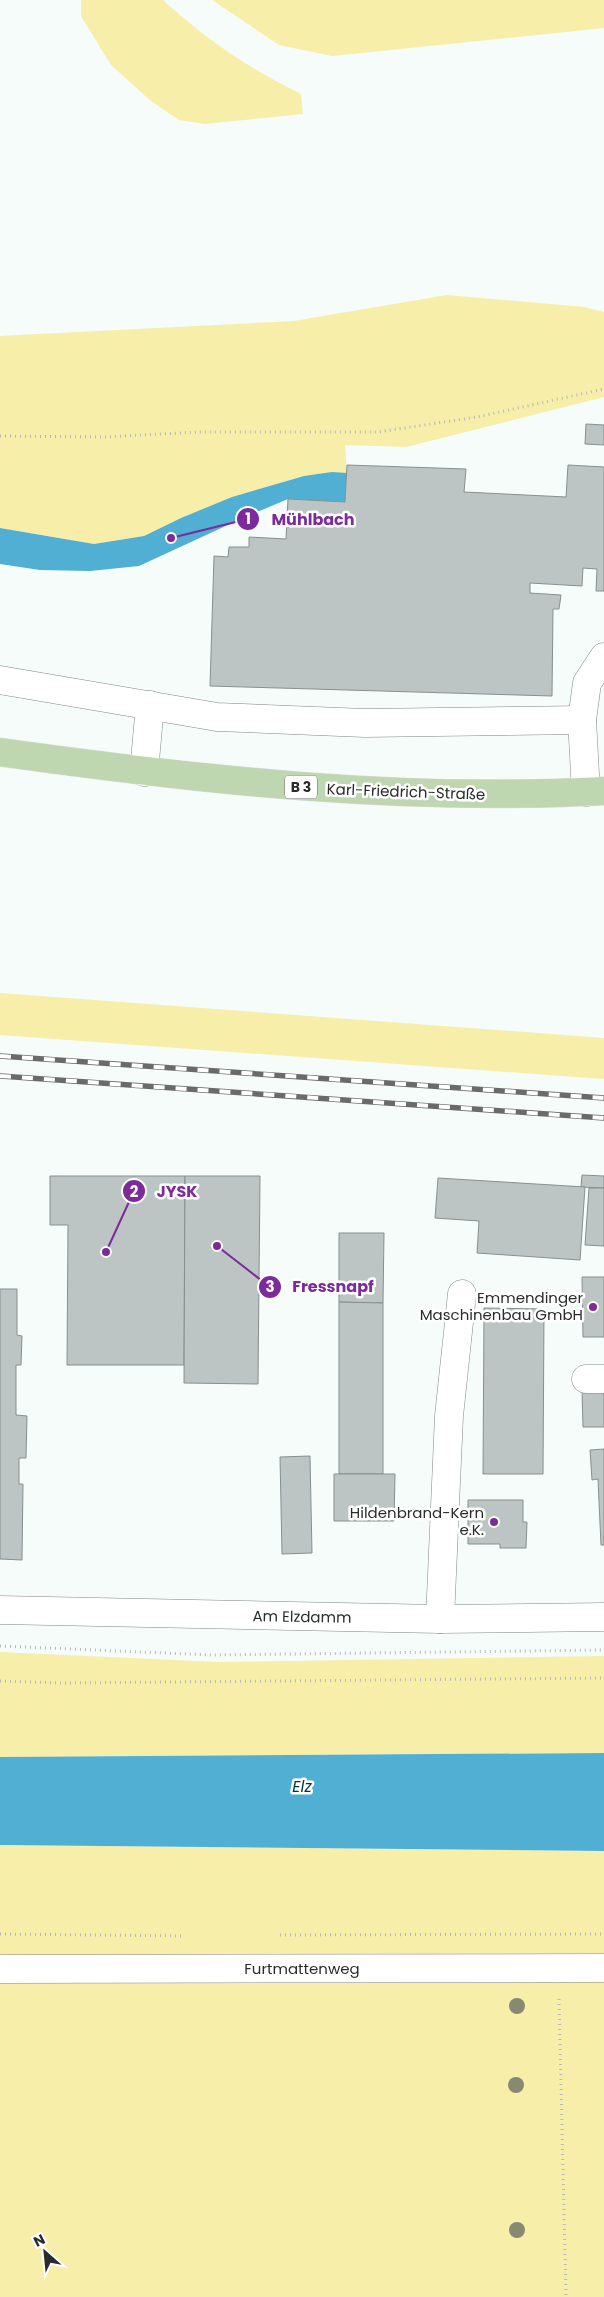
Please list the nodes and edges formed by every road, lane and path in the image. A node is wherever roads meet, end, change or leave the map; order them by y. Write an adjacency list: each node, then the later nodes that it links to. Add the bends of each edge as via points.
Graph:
1 (604, 389): 2 (path, via 477,417 378,432)
2 (0, 436)
3 (604, 657): 6 (street, via 587,683)
4 (0, 680): 5 (street)
5 (150, 705): 6 (street, via 216,717 365,723); 8 (street)
6 (582, 720): 9 (street)
7 (0, 752): 8 (main road, Karl-Friedrich-Straße / B 3)
8 (144, 772): 9 (main road, Karl-Friedrich-Straße / B 3, via 408,794 501,796)
9 (595, 791)
10 (462, 1294): 13 (street, via 449,1416)
11 (0, 1610): 13 (street, Am Elzdamm)
12 (604, 1617): 13 (street, Am Elzdamm)
13 (440, 1619)
14 (0, 1646): 15 (path, via 212,1655)
15 (604, 1650)
16 (604, 1678): 17 (path)
17 (0, 1681)
18 (0, 1934): 21 (path)
19 (604, 1934): 20 (path)
20 (274, 1935)
21 (184, 1936)
22 (558, 1968): 23 (street, Furtmattenweg); 24 (street, Furtmattenweg); 25 (path)
23 (604, 1968)
24 (0, 1969)
25 (566, 2297)

